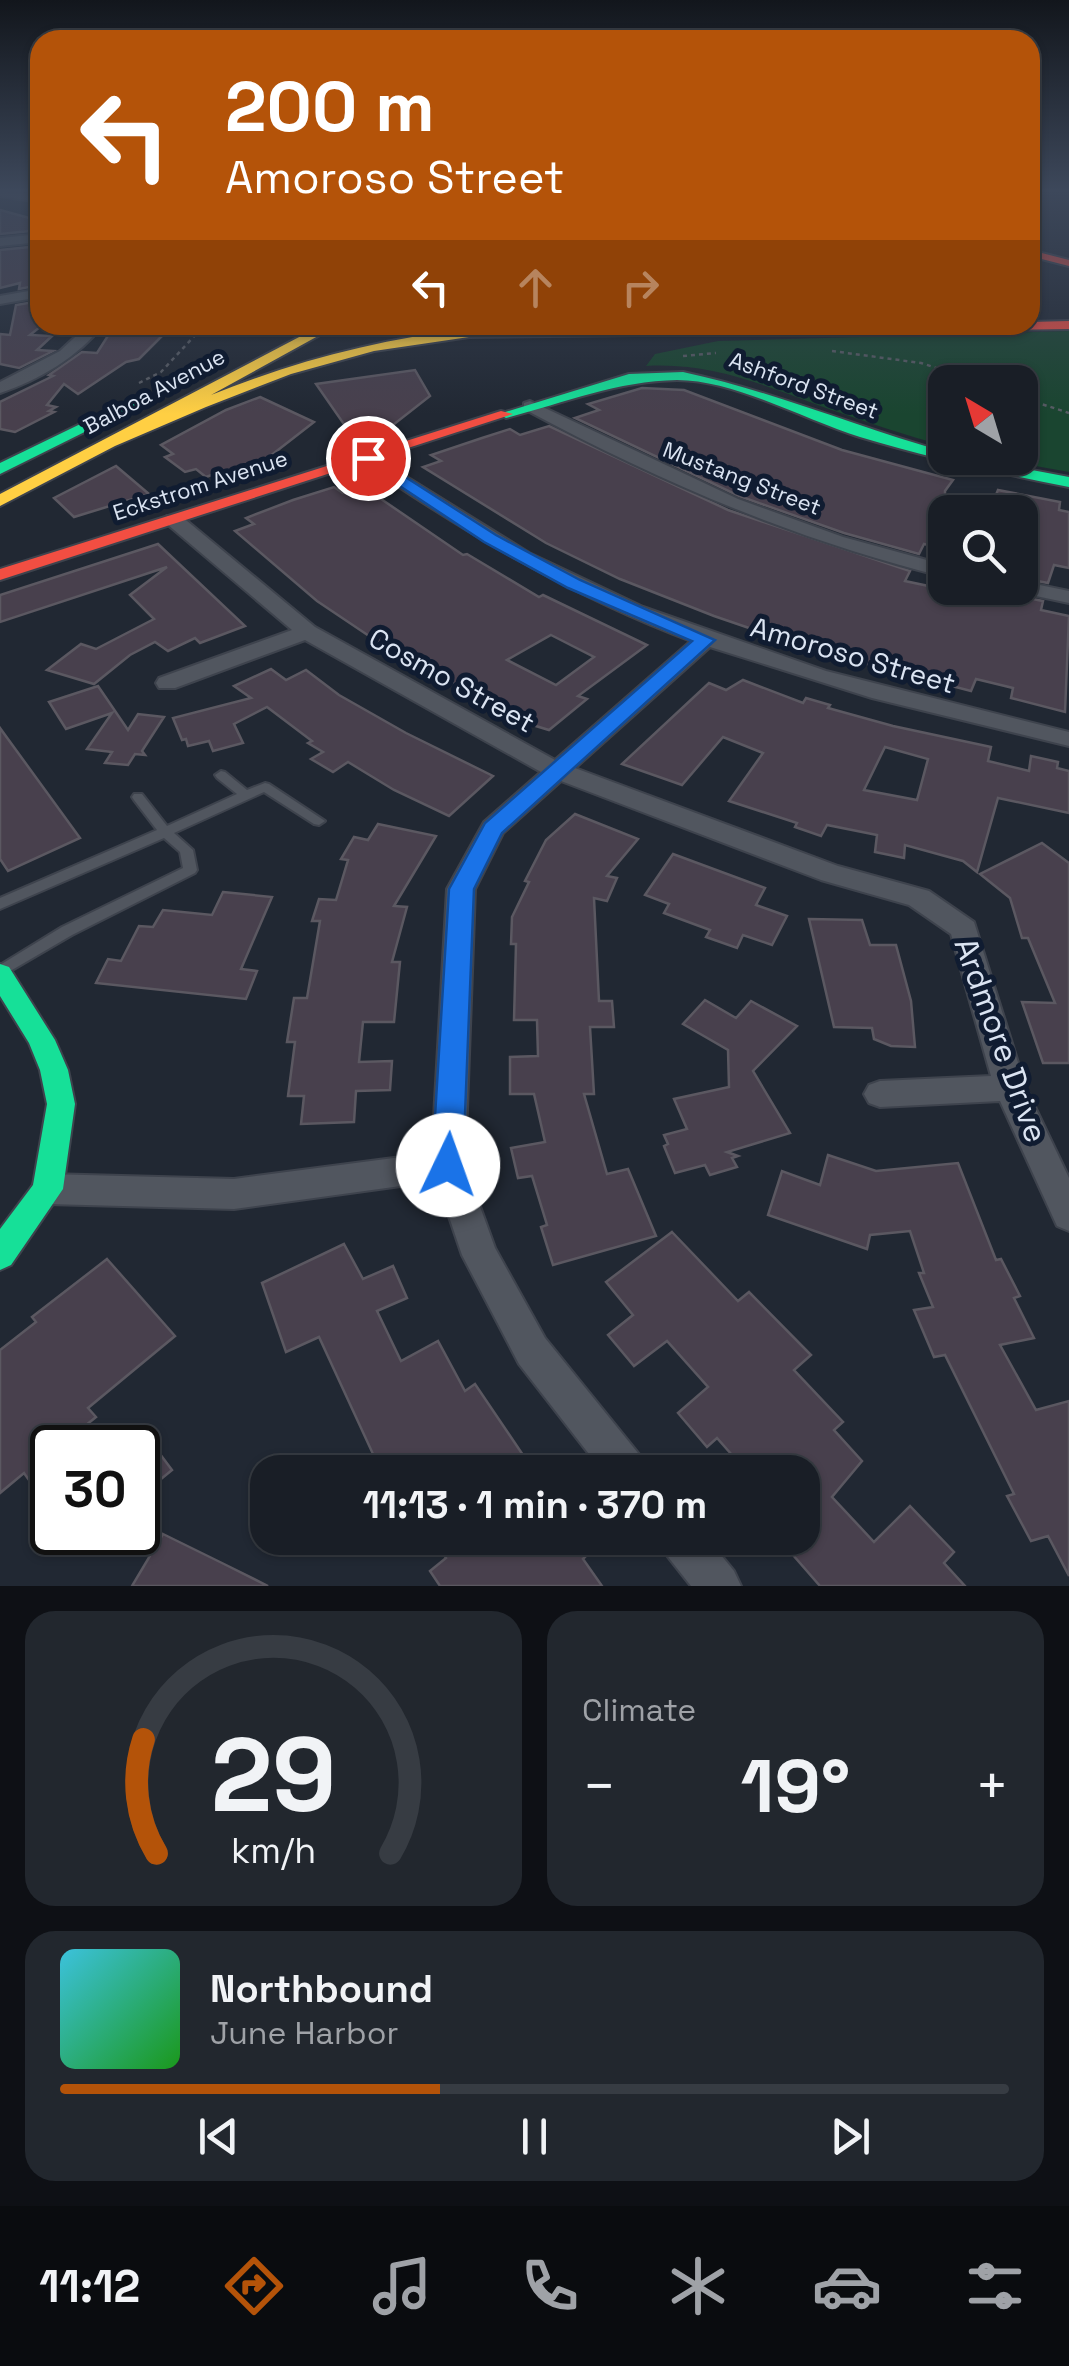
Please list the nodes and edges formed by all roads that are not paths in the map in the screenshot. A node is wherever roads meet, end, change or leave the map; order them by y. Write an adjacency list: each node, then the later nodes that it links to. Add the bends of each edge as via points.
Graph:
1 (1040, 275): 2 (main road)
2 (1061, 289)
3 (30, 295): 4 (street)
4 (0, 300)
5 (1040, 325): 6 (main road)
6 (1069, 325)
7 (89, 335): 13 (street, via 63,357)
8 (266, 335): 12 (main road, Balboa Avenue)
9 (313, 335): 16 (main road, Balboa Avenue)
10 (443, 335): 16 (main road, via 393,339 294,363)
11 (648, 374): 15 (main road, Eckstrom Avenue); 17 (main road, Ashford Street, via 730,382)
12 (185, 376)
13 (0, 388)
14 (152, 393): 19 (main road, Balboa Avenue)
15 (530, 406): 18 (main road, Eckstrom Avenue); 24 (street, Mustang Street, via 656,474 772,521)
16 (113, 442): 22 (main road, Balboa Avenue)
17 (928, 452)
18 (368, 458): 23 (main road, Eckstrom Avenue); 29 (street, Amoroso Street, via 524,557)
19 (0, 470)
20 (1035, 475): 21 (main road, Ashford Street)
21 (1069, 482)
22 (0, 501)
23 (174, 520): 25 (main road, Eckstrom Avenue); 28 (street, Cosmo Street)
24 (928, 566)
25 (0, 575)
26 (1038, 591): 27 (street)
27 (1069, 597)
28 (307, 632): 30 (street); 32 (street, Cosmo Street)
29 (705, 640): 31 (street, Amoroso Street, via 920,706); 32 (street)
30 (167, 683)
31 (1069, 738)
32 (556, 770): 39 (street, Cosmo Street, via 830,872 919,898); 43 (street, via 493,828 462,889)
33 (221, 775): 34 (lane)
34 (246, 795): 36 (lane, via 265,787); 37 (lane)
35 (138, 797): 37 (lane)
36 (319, 821)
37 (165, 832): 38 (lane); 40 (lane, via 186,850 190,870 66,931)
38 (0, 904)
39 (957, 922): 41 (street, Ardmore Drive)
40 (0, 973): 44 (main road, via 54,1070 60,1104)
41 (1010, 1088): 42 (street); 45 (street, Ardmore Drive)
42 (880, 1094)
43 (448, 1165): 44 (street, via 234,1194); 47 (street, via 480,1255 532,1351)
44 (48, 1189): 46 (main road)
45 (1069, 1215)
46 (0, 1254)
47 (615, 1455)
48 (694, 1555): 49 (street)
49 (719, 1586)

